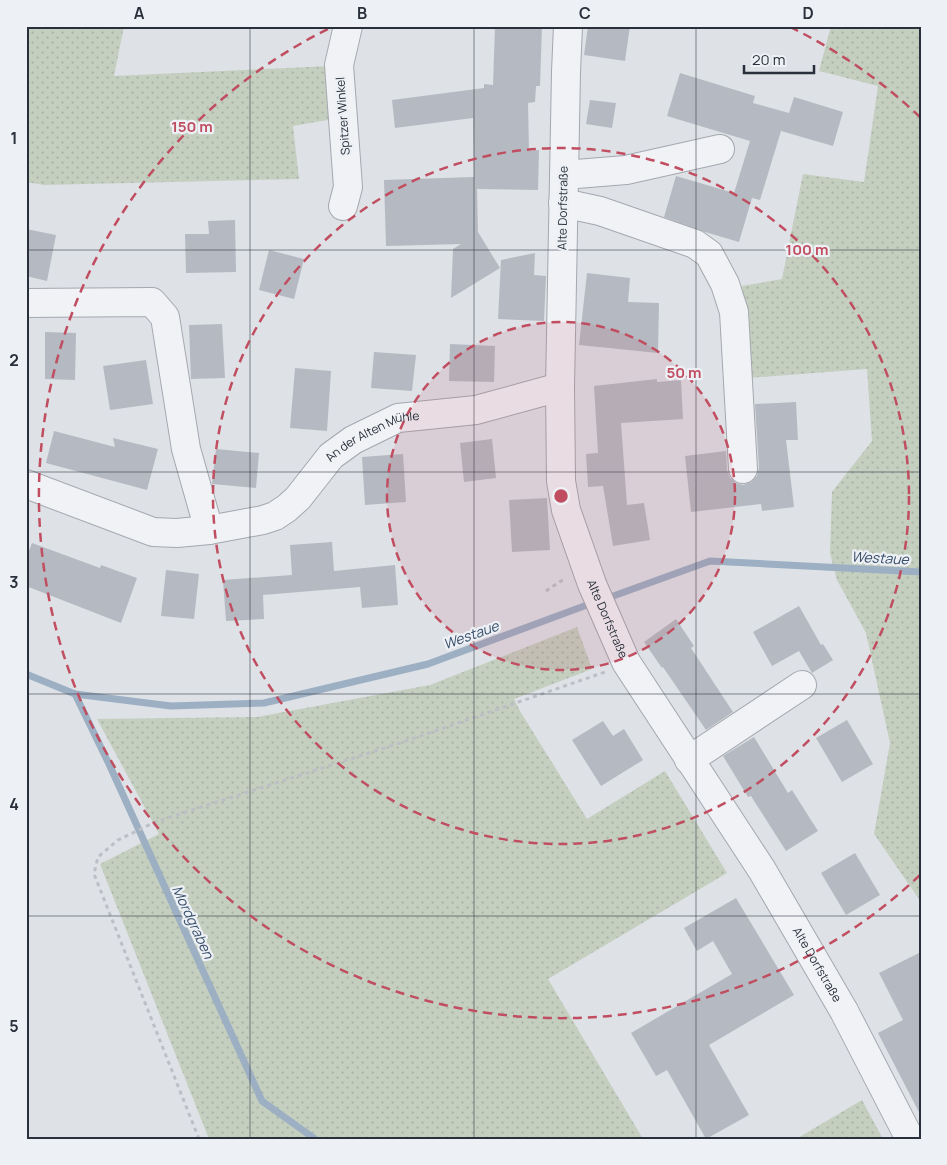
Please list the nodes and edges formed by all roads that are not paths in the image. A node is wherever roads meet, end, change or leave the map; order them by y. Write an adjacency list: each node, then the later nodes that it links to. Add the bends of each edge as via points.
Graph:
1 (348, 26): 6 (street, Spitzer Winkel, via 340,65 348,187)
2 (568, 26): 4 (street, Alte Dorfstraße)
3 (720, 149): 4 (street, via 626,170)
4 (564, 175): 5 (street, Alte Dorfstraße)
5 (563, 203): 8 (street, Alte Dorfstraße); 9 (street, via 600,211 695,244 709,254 725,284 734,312)
6 (343, 206)
7 (26, 303): 11 (street, via 152,302 165,317 186,449)
8 (560, 387): 11 (street, An der Alten Mühle, via 476,410 398,418 353,440 331,456 298,498 275,516); 13 (street, Alte Dorfstraße, via 561,481 566,510 592,584 626,662)
9 (743, 468)
10 (26, 484): 11 (street, An der Alten Mühle, via 153,532)
11 (209, 530)
12 (802, 685): 13 (street)
13 (690, 760): 14 (street, Alte Dorfstraße, via 762,870 825,978)
14 (910, 1139)

